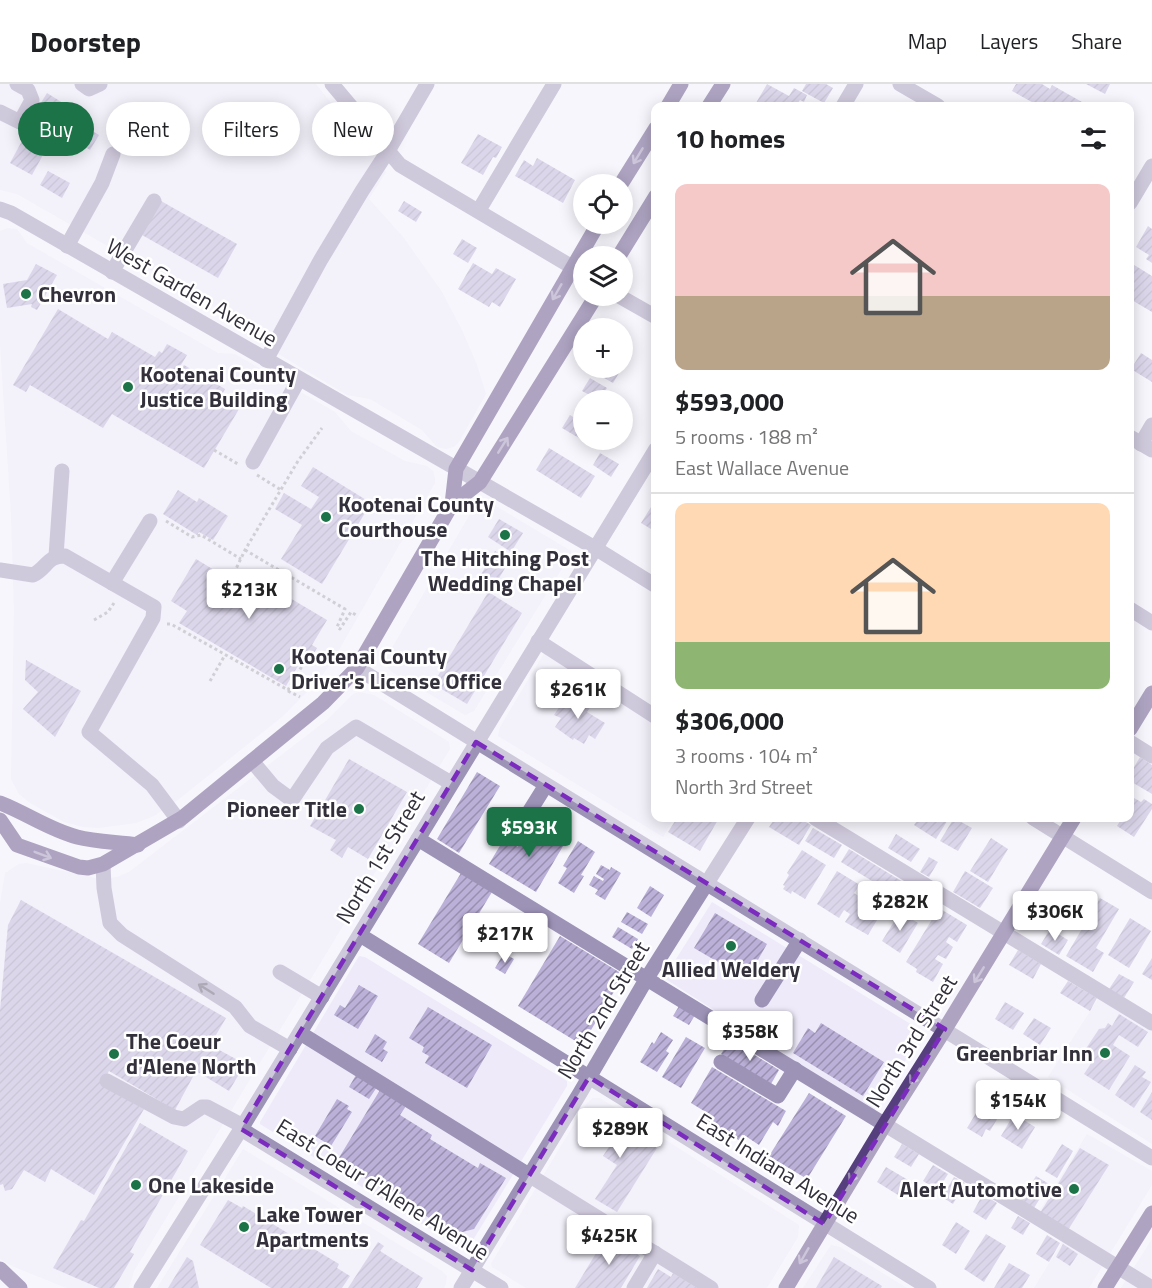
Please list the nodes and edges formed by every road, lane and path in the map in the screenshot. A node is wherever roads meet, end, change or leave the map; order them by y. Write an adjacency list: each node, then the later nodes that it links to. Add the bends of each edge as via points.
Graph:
1 (17, 84): 16 (street, via 28,90 32,100 20,122)
2 (82, 84): 3 (street, via 89,89)
3 (100, 84)
4 (332, 84): 11 (street)
5 (427, 84): 18 (street)
6 (554, 84): 28 (street)
7 (681, 84): 12 (main road)
8 (723, 84): 13 (main road)
9 (856, 84): 14 (street)
10 (900, 84): 15 (street)
11 (347, 102)
12 (673, 102)
13 (712, 102)
14 (845, 102)
15 (931, 102)
16 (0, 112)
17 (651, 136): 23 (main road, one-way to 23)
18 (394, 142)
19 (112, 156): 29 (street)
20 (385, 156): 37 (street, via 320,261)
21 (392, 156): 28 (street, via 400,165)
22 (1152, 166): 24 (street)
23 (627, 174)
24 (1134, 196)
25 (154, 201): 32 (street)
26 (651, 204): 30 (main road)
27 (0, 209): 29 (street, West Garden Avenue)
28 (479, 210): 31 (street)
29 (67, 246): 32 (street, West Garden Avenue)
30 (625, 246)
31 (573, 267)
32 (112, 272): 37 (street, West Garden Avenue)
33 (573, 278): 44 (main road, one-way to 44)
34 (633, 304): 36 (street)
35 (590, 306): 46 (main road, one-way to 35)
36 (651, 314)
37 (266, 360): 38 (street, West Garden Avenue)
38 (299, 380): 43 (street); 44 (street, West Garden Avenue)
39 (1152, 425): 41 (street)
40 (321, 428): 50 (path)
41 (1141, 444)
42 (651, 456): 49 (street, North 1st Street)
43 (253, 462)
44 (456, 469): 46 (street, West Garden Avenue); 47 (main road)
45 (62, 471): 51 (street)
46 (480, 482): 47 (main road); 49 (street, West Garden Avenue)
47 (452, 504): 66 (main road)
48 (156, 520): 52 (path, via 192,537 201,535); 55 (street)
49 (595, 548): 56 (street, West Garden Avenue); 63 (street, North 1st Street)
50 (245, 550): 52 (path); 59 (path, via 345,609 337,627 351,612)
51 (56, 556): 53 (street, via 33,575); 55 (street, via 65,556)
52 (241, 559): 54 (path)
53 (0, 570)
54 (234, 573)
55 (112, 583): 81 (street, via 154,606 154,614 89,732 152,785)
56 (651, 583)
57 (120, 607): 60 (path, via 113,603 108,612)
58 (1134, 612): 62 (street)
59 (356, 615)
60 (94, 621)
61 (162, 623): 64 (path, via 171,624)
62 (1152, 623)
63 (538, 641): 71 (street); 73 (street, North 1st Street)
64 (225, 655): 67 (path); 68 (path)
65 (305, 661): 68 (path)
66 (357, 668): 73 (street); 76 (main road, via 323,703)
67 (210, 681)
68 (288, 690): 70 (path)
69 (1152, 693): 72 (main road)
70 (300, 697)
71 (651, 714)
72 (1134, 722)
73 (476, 742): 77 (street, North 1st Street); 78 (street)
74 (1134, 745): 75 (street)
75 (1152, 756)
76 (252, 761): 77 (street, via 273,786 292,800 327,748 356,727); 81 (main road)
77 (452, 783): 88 (street, North 1st Street)
78 (546, 785): 86 (street); 91 (street)
79 (0, 803): 89 (main road, via 78,837)
80 (0, 820): 90 (main road, one-way to 90, via 17,845 78,867)
81 (178, 820): 89 (main road)
82 (745, 822): 91 (street, North 2nd Street)
83 (822, 822): 93 (street)
84 (1040, 822): 87 (street)
85 (1072, 822): 87 (main road, North 3rd Street)
86 (521, 825)
87 (1063, 836): 92 (street); 93 (main road, North 3rd Street)
88 (418, 839): 94 (street, North 1st Street); 97 (street)
89 (138, 845): 90 (main road)
90 (103, 864): 103 (street, one-way to 90, via 250,1026 235,1007 122,935 110,923)
91 (706, 882): 95 (street); 97 (street, North 2nd Street)
92 (1152, 892)
93 (1005, 933): 100 (street); 101 (main road, North 3rd Street, one-way to 101)
94 (360, 935): 98 (street, North 1st Street); 106 (street, East Indiana Avenue)
95 (800, 940): 99 (street); 101 (street)
96 (280, 972): 98 (street)
97 (646, 978): 105 (street); 106 (street, North 2nd Street)
98 (322, 997): 102 (street, North 1st Street)
99 (762, 1000)
100 (1152, 1023)
101 (945, 1029): 108 (main road, North 3rd Street, one-way to 108); 110 (street)
102 (300, 1033): 103 (street, North 1st Street); 111 (street)
103 (290, 1049): 109 (street, North 1st Street)
104 (721, 1062): 105 (street, via 778,1096)
105 (795, 1069): 108 (street)
106 (589, 1077): 111 (street, North 2nd Street); 113 (street, East Indiana Avenue)
107 (107, 1081): 109 (street, East Coeur d'Alene Avenue, via 174,1117 184,1119 207,1107)
108 (885, 1124): 113 (main road, North 3rd Street, one-way to 113); 115 (street)
109 (242, 1128): 117 (street, East Coeur d'Alene Avenue); 119 (street, North 1st Street)
110 (1152, 1158)
111 (530, 1175): 114 (street); 117 (street, North 2nd Street)
112 (1152, 1213): 115 (main road)
113 (824, 1224): 124 (main road, North 3rd Street, one-way to 124); 125 (street, East Indiana Avenue)
114 (655, 1253): 122 (street); 123 (street)
115 (1119, 1266): 126 (main road); 127 (street)
116 (0, 1269): 118 (main road)
117 (472, 1270): 120 (street, North 2nd Street); 121 (street, East Coeur d'Alene Avenue)
118 (20, 1288)
119 (141, 1288)
120 (460, 1288)
121 (501, 1288)
122 (634, 1288)
123 (711, 1288)
124 (786, 1288)
125 (929, 1288)
126 (1105, 1288)
127 (1152, 1288)

